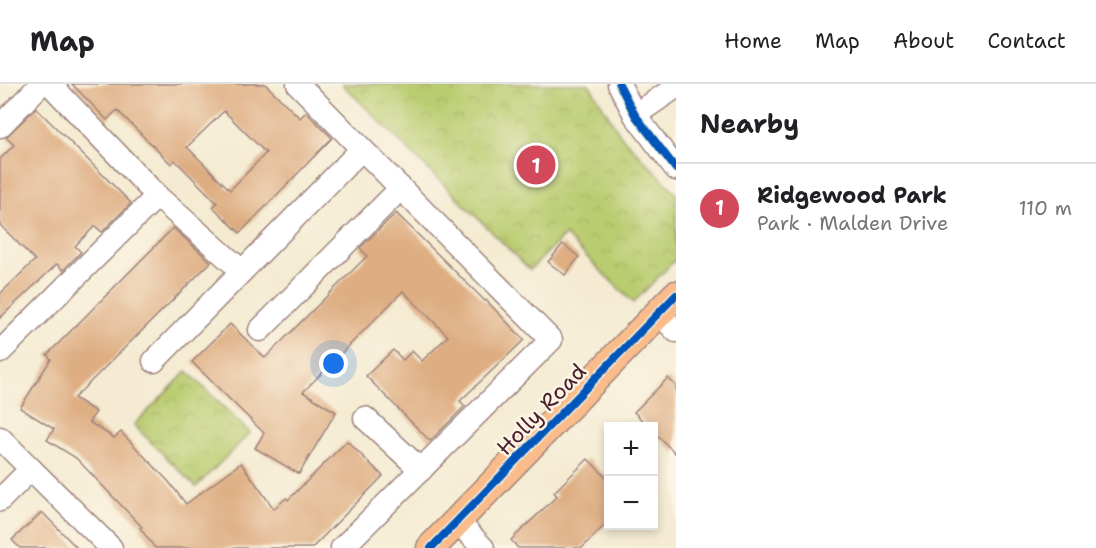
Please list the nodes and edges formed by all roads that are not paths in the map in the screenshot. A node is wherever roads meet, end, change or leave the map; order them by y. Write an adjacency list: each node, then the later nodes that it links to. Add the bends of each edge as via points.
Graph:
1 (41, 84): 7 (street)
2 (50, 84): 11 (street)
3 (298, 84): 8 (street)
4 (619, 84): 6 (street)
5 (676, 87): 6 (street)
6 (635, 115): 9 (street)
7 (0, 126)
8 (362, 148): 10 (street); 12 (street)
9 (676, 169)
10 (401, 188): 14 (street); 20 (street, via 551,340)
11 (157, 196): 12 (street); 15 (street)
12 (242, 271): 16 (street)
13 (670, 313): 22 (main road, Holly Road)
14 (260, 330)
15 (0, 352)
16 (154, 361)
17 (365, 418): 20 (street)
18 (0, 438): 19 (street)
19 (31, 469): 21 (street); 23 (street)
20 (421, 470): 24 (street)
21 (0, 500)
22 (457, 521): 25 (main road, Holly Road); 26 (street)
23 (111, 548)
24 (342, 548)
25 (431, 548)
26 (483, 548)

